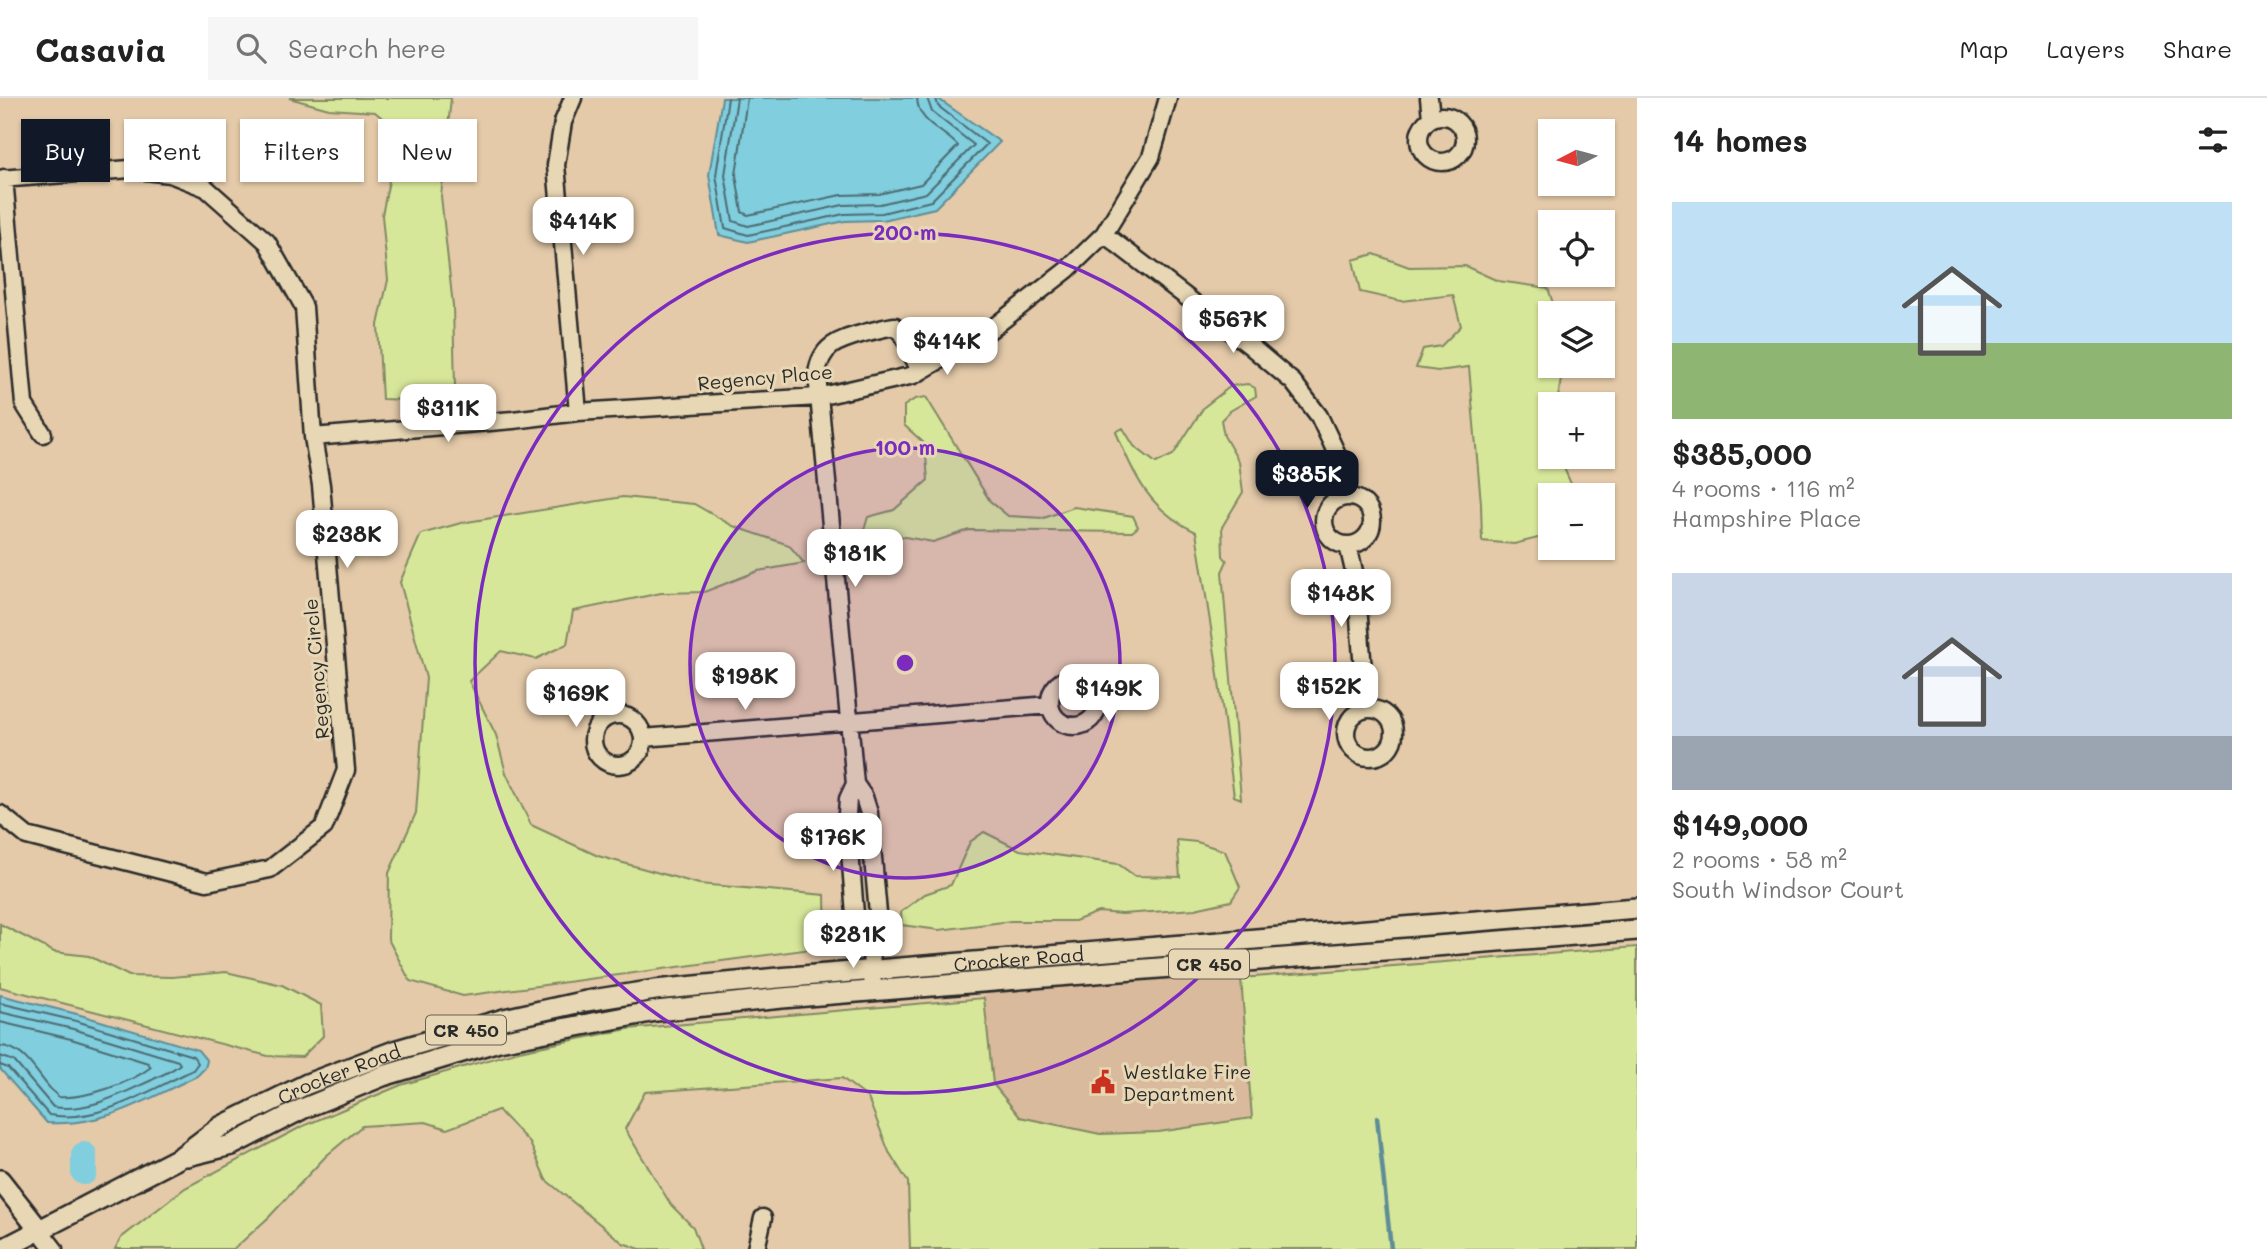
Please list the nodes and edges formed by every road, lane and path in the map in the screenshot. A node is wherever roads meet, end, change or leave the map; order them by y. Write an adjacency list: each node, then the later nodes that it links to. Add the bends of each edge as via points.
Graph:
1 (573, 98): 9 (street, via 562,122 556,165)
2 (1168, 98): 6 (street, Regency Place, via 1151,157)
3 (1429, 98): 4 (street)
4 (1432, 118)
5 (2, 178): 10 (street, via 24,404); 11 (street, Regency Circle, via 130,169 170,174 206,188 267,242 304,307)
6 (1104, 234): 7 (street, Regency Place, via 1067,270 986,333); 12 (street, via 1293,382 1319,416 1336,452)
7 (920, 372): 8 (street, Regency Place); 8 (street, via 900,329 890,327 832,344 819,360)
8 (818, 397): 9 (street, Regency Place); 16 (street)
9 (578, 412): 11 (street, Regency Place)
10 (43, 435)
11 (313, 437): 19 (street, Regency Circle, via 346,770 324,827 270,869 207,882 27,836)
12 (1343, 497): 13 (street, via 1329,505 1324,520 1328,535); 13 (street, via 1359,499 1372,519 1368,535)
13 (1348, 545): 15 (street, via 1356,580)
14 (1050, 705): 16 (street)
15 (1366, 709)
16 (850, 722): 17 (street); 18 (street)
17 (643, 738)
18 (855, 784): 22 (street, via 869,813 880,936); 22 (street, via 847,814 857,939)
19 (0, 814)
20 (1637, 908): 23 (main road, Crocker Road)
21 (1637, 930): 24 (main road, Crocker Road / CR 450)
22 (871, 949): 23 (street)
23 (872, 970): 24 (street); 25 (main road, Crocker Road / CR 450, via 618,995 504,1019 307,1084 220,1127)
24 (873, 990): 25 (main road, Crocker Road / CR 450, via 656,1011 499,1041 383,1076 302,1109 232,1145)
25 (179, 1158): 28 (main road, Crocker Road / CR 450)
26 (0, 1180): 28 (main road)
27 (763, 1218): 31 (street)
28 (40, 1231): 29 (main road, Crocker Road / CR 450); 30 (street)
29 (4, 1249)
30 (54, 1249)
31 (756, 1249)

